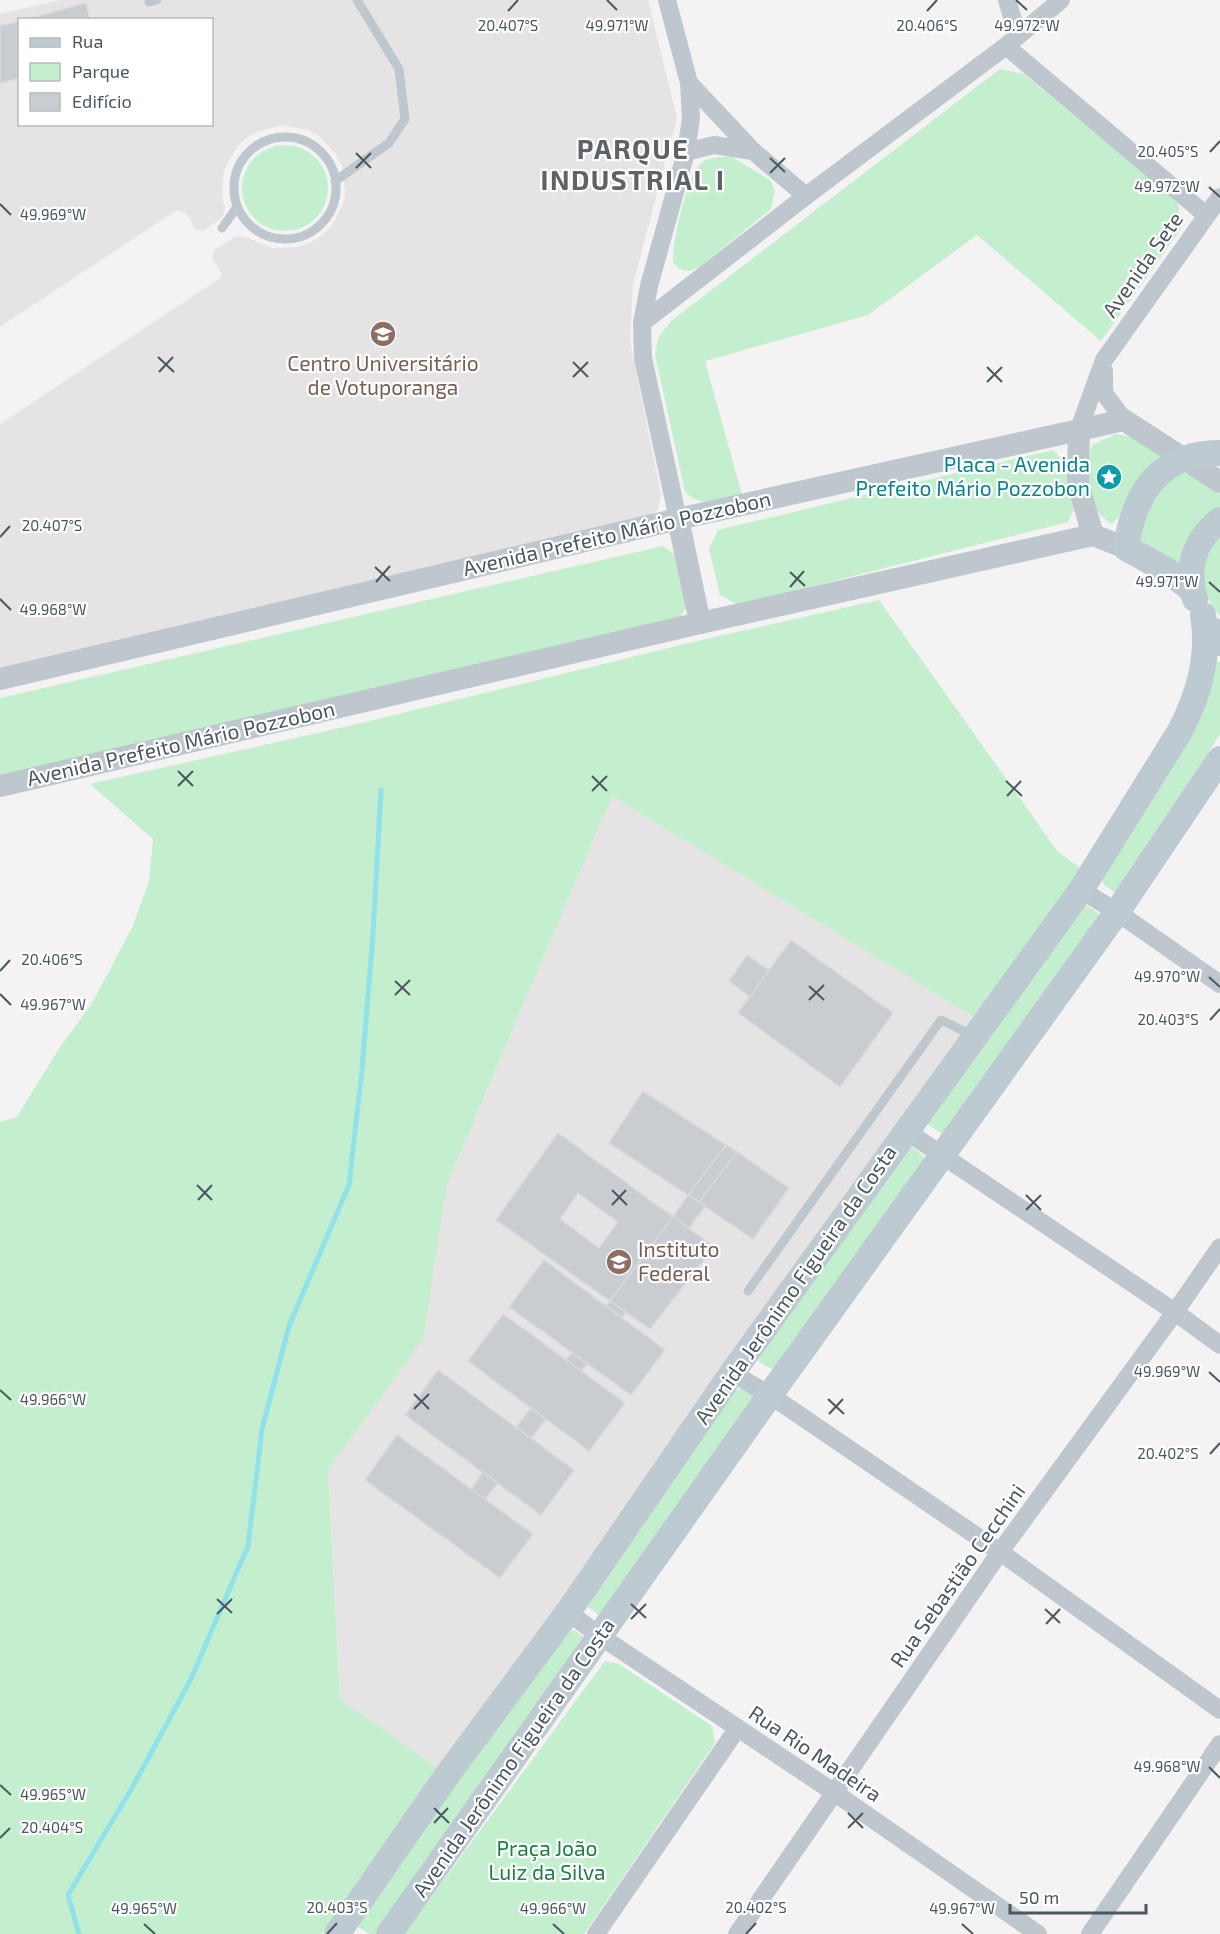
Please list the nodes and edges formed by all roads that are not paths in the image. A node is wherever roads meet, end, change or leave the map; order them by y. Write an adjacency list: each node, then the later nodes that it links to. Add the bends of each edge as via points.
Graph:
1 (357, 0): 9 (lane, via 399,69 405,118 388,142)
2 (667, 0): 6 (street)
3 (1007, 0): 5 (street)
4 (1061, 0): 5 (street)
5 (1012, 41): 10 (street); 13 (street)
6 (689, 83): 7 (street); 8 (street, via 691,118)
7 (753, 151): 8 (street, via 714,145); 10 (street)
8 (686, 152): 15 (street)
9 (335, 181): 12 (lane, via 320,150 305,141 272,138 243,158 233,190); 14 (lane, via 331,210 304,235 282,239 268,236)
10 (806, 196): 15 (street)
11 (1220, 197): 13 (street, Avenida Sete)
12 (237, 207): 14 (lane); 14 (lane, via 222,228)
13 (1206, 214): 16 (street, Avenida Sete)
14 (244, 219)
15 (642, 323): 22 (street, via 643,358)
16 (1104, 360): 17 (street, via 1104,393); 18 (street, Avenida Sete)
17 (1124, 420): 18 (street, Avenida Prefeito Mário Pozzobon); 20 (street)
18 (1079, 429): 22 (street, Avenida Prefeito Mário Pozzobon); 24 (street, via 1077,484)
19 (1220, 453): 20 (main road)
20 (1185, 458): 21 (street); 25 (main road, via 1167,466 1141,498 1133,513)
21 (1220, 482)
22 (678, 519): 27 (street); 29 (street, Avenida Prefeito Mário Pozzobon)
23 (1220, 520): 26 (main road, via 1196,550)
24 (1093, 535): 25 (street); 27 (street, Avenida Prefeito Mário Pozzobon)
25 (1126, 548): 26 (main road, via 1168,571)
26 (1192, 590): 28 (main road)
27 (700, 623): 31 (street, Avenida Prefeito Mário Pozzobon)
28 (1214, 630): 32 (main road, Avenida Jerônimo Figueira da Costa, via 1205,629 1203,669 1194,705)
29 (0, 679)
30 (1220, 759): 33 (main road, Avenida Jerônimo Figueira da Costa)
31 (0, 786)
32 (1081, 890): 33 (street); 35 (main road, Avenida Jerônimo Figueira da Costa)
33 (1117, 912): 34 (street); 37 (main road, Avenida Jerônimo Figueira da Costa)
34 (1220, 984)
35 (977, 1033): 36 (main road, Avenida Jerônimo Figueira da Costa); 39 (lane, via 941,1020)
36 (906, 1131): 37 (street); 42 (main road, Avenida Jerônimo Figueira da Costa)
37 (943, 1154): 40 (street); 43 (main road, Avenida Jerônimo Figueira da Costa)
38 (1220, 1247): 40 (street, Rua Sebastião Cecchini)
39 (748, 1291)
40 (1175, 1312): 41 (street); 44 (street, Rua Sebastião Cecchini)
41 (1220, 1345)
42 (732, 1373): 43 (street); 45 (main road, Avenida Jerônimo Figueira da Costa)
43 (770, 1395): 44 (street); 46 (main road, Avenida Jerônimo Figueira da Costa)
44 (1000, 1552): 47 (street); 50 (street, Rua Sebastião Cecchini)
45 (568, 1612): 46 (street, Rua Rio Madeira); 51 (main road, Avenida Jerônimo Figueira da Costa, via 448,1774)
46 (600, 1636): 48 (street, Rua Rio Madeira); 52 (main road, Avenida Jerônimo Figueira da Costa)
47 (1220, 1710)
48 (737, 1729): 50 (street, Rua Rio Madeira); 53 (street)
49 (1220, 1744): 56 (street)
50 (835, 1793): 54 (street, Rua Sebastião Cecchini); 55 (street, Rua Rio Madeira)
51 (343, 1932)
52 (389, 1934)
53 (596, 1934)
54 (737, 1934)
55 (1038, 1934)
56 (1090, 1934)

